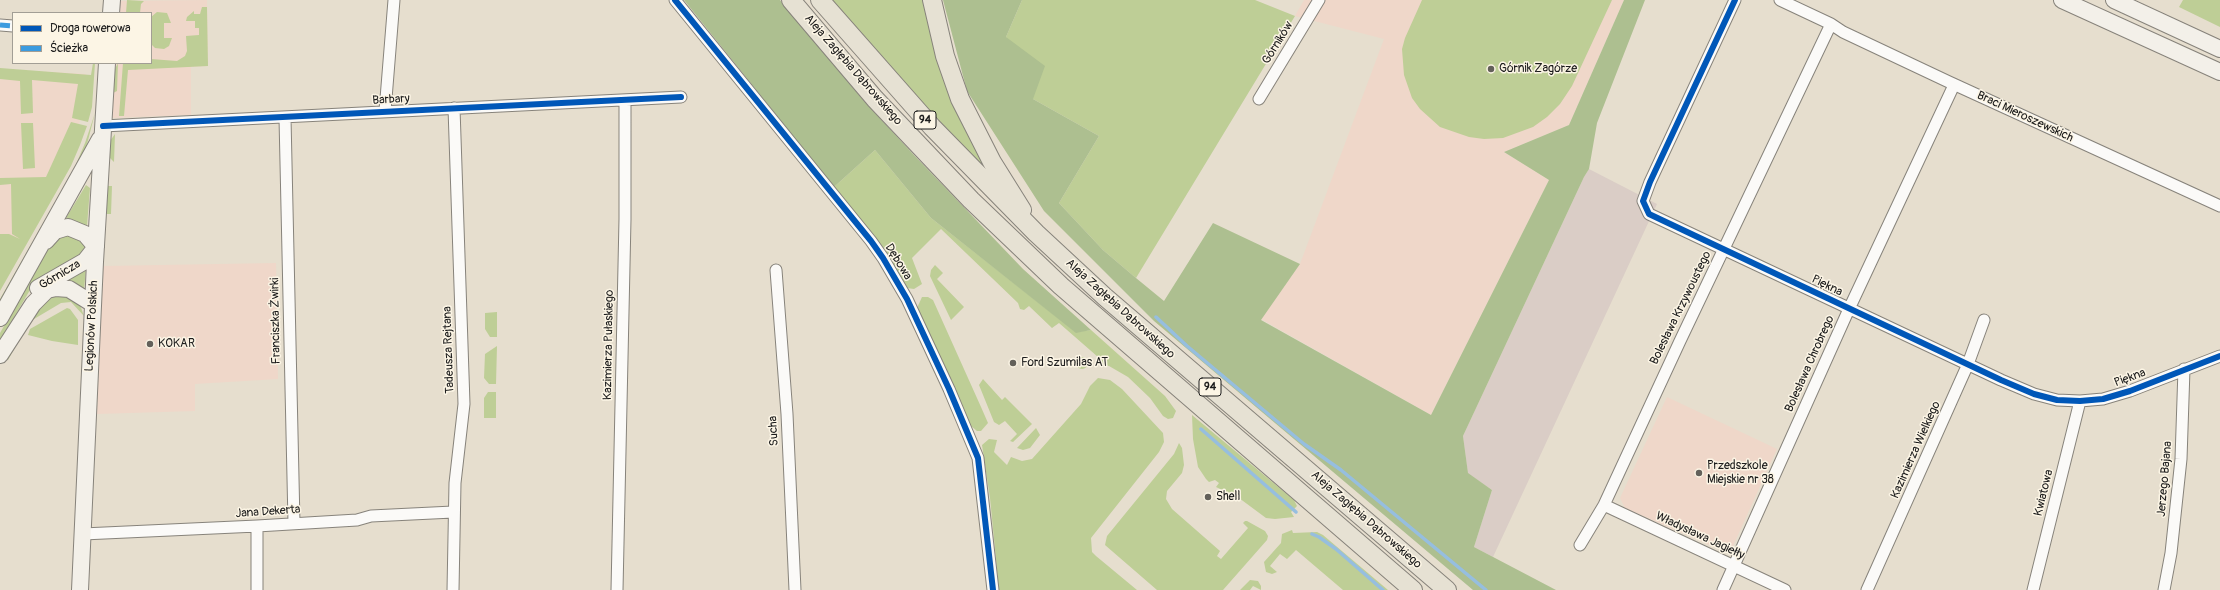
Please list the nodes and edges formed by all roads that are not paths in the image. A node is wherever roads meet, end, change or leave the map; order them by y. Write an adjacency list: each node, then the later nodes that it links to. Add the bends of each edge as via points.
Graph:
1 (112, 0): 12 (street)
2 (394, 0): 24 (street)
3 (675, 0): 55 (street, Dębowa, via 871,241 907,299 950,389 978,458)
4 (791, 0): 56 (main road, Aleja Zagłębia Dąbrowskiego / 94, via 875,99 971,200 1061,286)
5 (820, 0): 28 (main road, Aleja Zagłębia Dąbrowskiego / 94, via 932,127)
6 (932, 0): 28 (main road, via 945,56 960,99 992,162)
7 (1319, 0): 21 (street, Górników)
8 (1735, 0): 30 (street, Piękna, via 1643,201 1649,214)
9 (1780, 0): 13 (street)
10 (2062, 0): 18 (street)
11 (2114, 0): 16 (street)
12 (111, 12)
13 (1831, 24): 19 (street, Braci Mieroszewskich); 30 (street, Bolesława Krzywoustego)
14 (0, 25): 15 (street)
15 (12, 26)
16 (2220, 49)
17 (107, 64): 26 (street, Legionów Polskich)
18 (2220, 72)
19 (1954, 85): 27 (street, Braci Mieroszewskich); 34 (street, Bolesława Chrobrego)
20 (680, 97): 22 (street, Barbary)
21 (1259, 99)
22 (625, 100): 23 (street, Barbary); 53 (street, Kazimierza Pułaskiego)
23 (454, 108): 24 (street, Barbary); 44 (street, Tadeusza Rejtana, via 464,404)
24 (385, 112): 25 (street, Barbary)
25 (285, 118): 26 (street, Barbary); 45 (street, Franciszka Żwirki)
26 (102, 131): 29 (street, Legionów Polskich); 31 (street, Górnicza)
27 (2220, 206)
28 (1036, 233): 57 (main road, Aleja Zagłębia Dąbrowskiego / 94, via 1105,297)
29 (96, 247): 31 (street, Górnicza, via 85,234 68,227 55,231); 33 (street, Legionów Polskich); 37 (street, Górnicza, via 85,261 34,292)
30 (1724, 249): 34 (street, Piękna); 43 (street, Bolesława Krzywoustego)
31 (36, 254): 35 (street, Górnicza)
32 (776, 270): 54 (street, Sucha, via 787,414)
33 (93, 304): 37 (street, Górnicza, via 72,290 52,288 39,296); 47 (street, Legionów Polskich)
34 (1849, 309): 40 (street, Piękna); 49 (street, Bolesława Chrobrego)
35 (0, 318)
36 (1984, 320): 40 (street, Kazimierza Wielkiego)
37 (13, 332): 38 (street, Górnicza)
38 (0, 355)
39 (2220, 356): 41 (street, Piękna)
40 (1968, 364): 42 (street, Piękna, via 2034,394 2057,400); 60 (street, Kazimierza Wielkiego)
41 (2184, 369): 42 (street, Piękna, via 2130,391 2103,399); 62 (street, Jerzego Bajana, via 2181,459 2171,553)
42 (2080, 401): 61 (street, Kwiatowa)
43 (1604, 505): 48 (street, Bolesława Krzywoustego); 49 (street, Władysława Jagiełły)
44 (453, 512): 45 (street, Jana Dekerta); 52 (street, Tadeusza Rejtana)
45 (294, 523): 46 (street, Jana Dekerta)
46 (257, 526): 47 (street, Jana Dekerta); 51 (street)
47 (83, 534): 50 (street, Legionów Polskich)
48 (1580, 545)
49 (1733, 566): 58 (street, Bolesława Chrobrego); 59 (street, Władysława Jagiełły)
50 (80, 590)
51 (257, 590)
52 (453, 590)
53 (617, 590)
54 (795, 590)
55 (994, 590)
56 (1413, 590)
57 (1447, 590)
58 (1723, 590)
59 (1785, 590)
60 (1868, 590)
61 (2033, 590)
62 (2164, 590)

